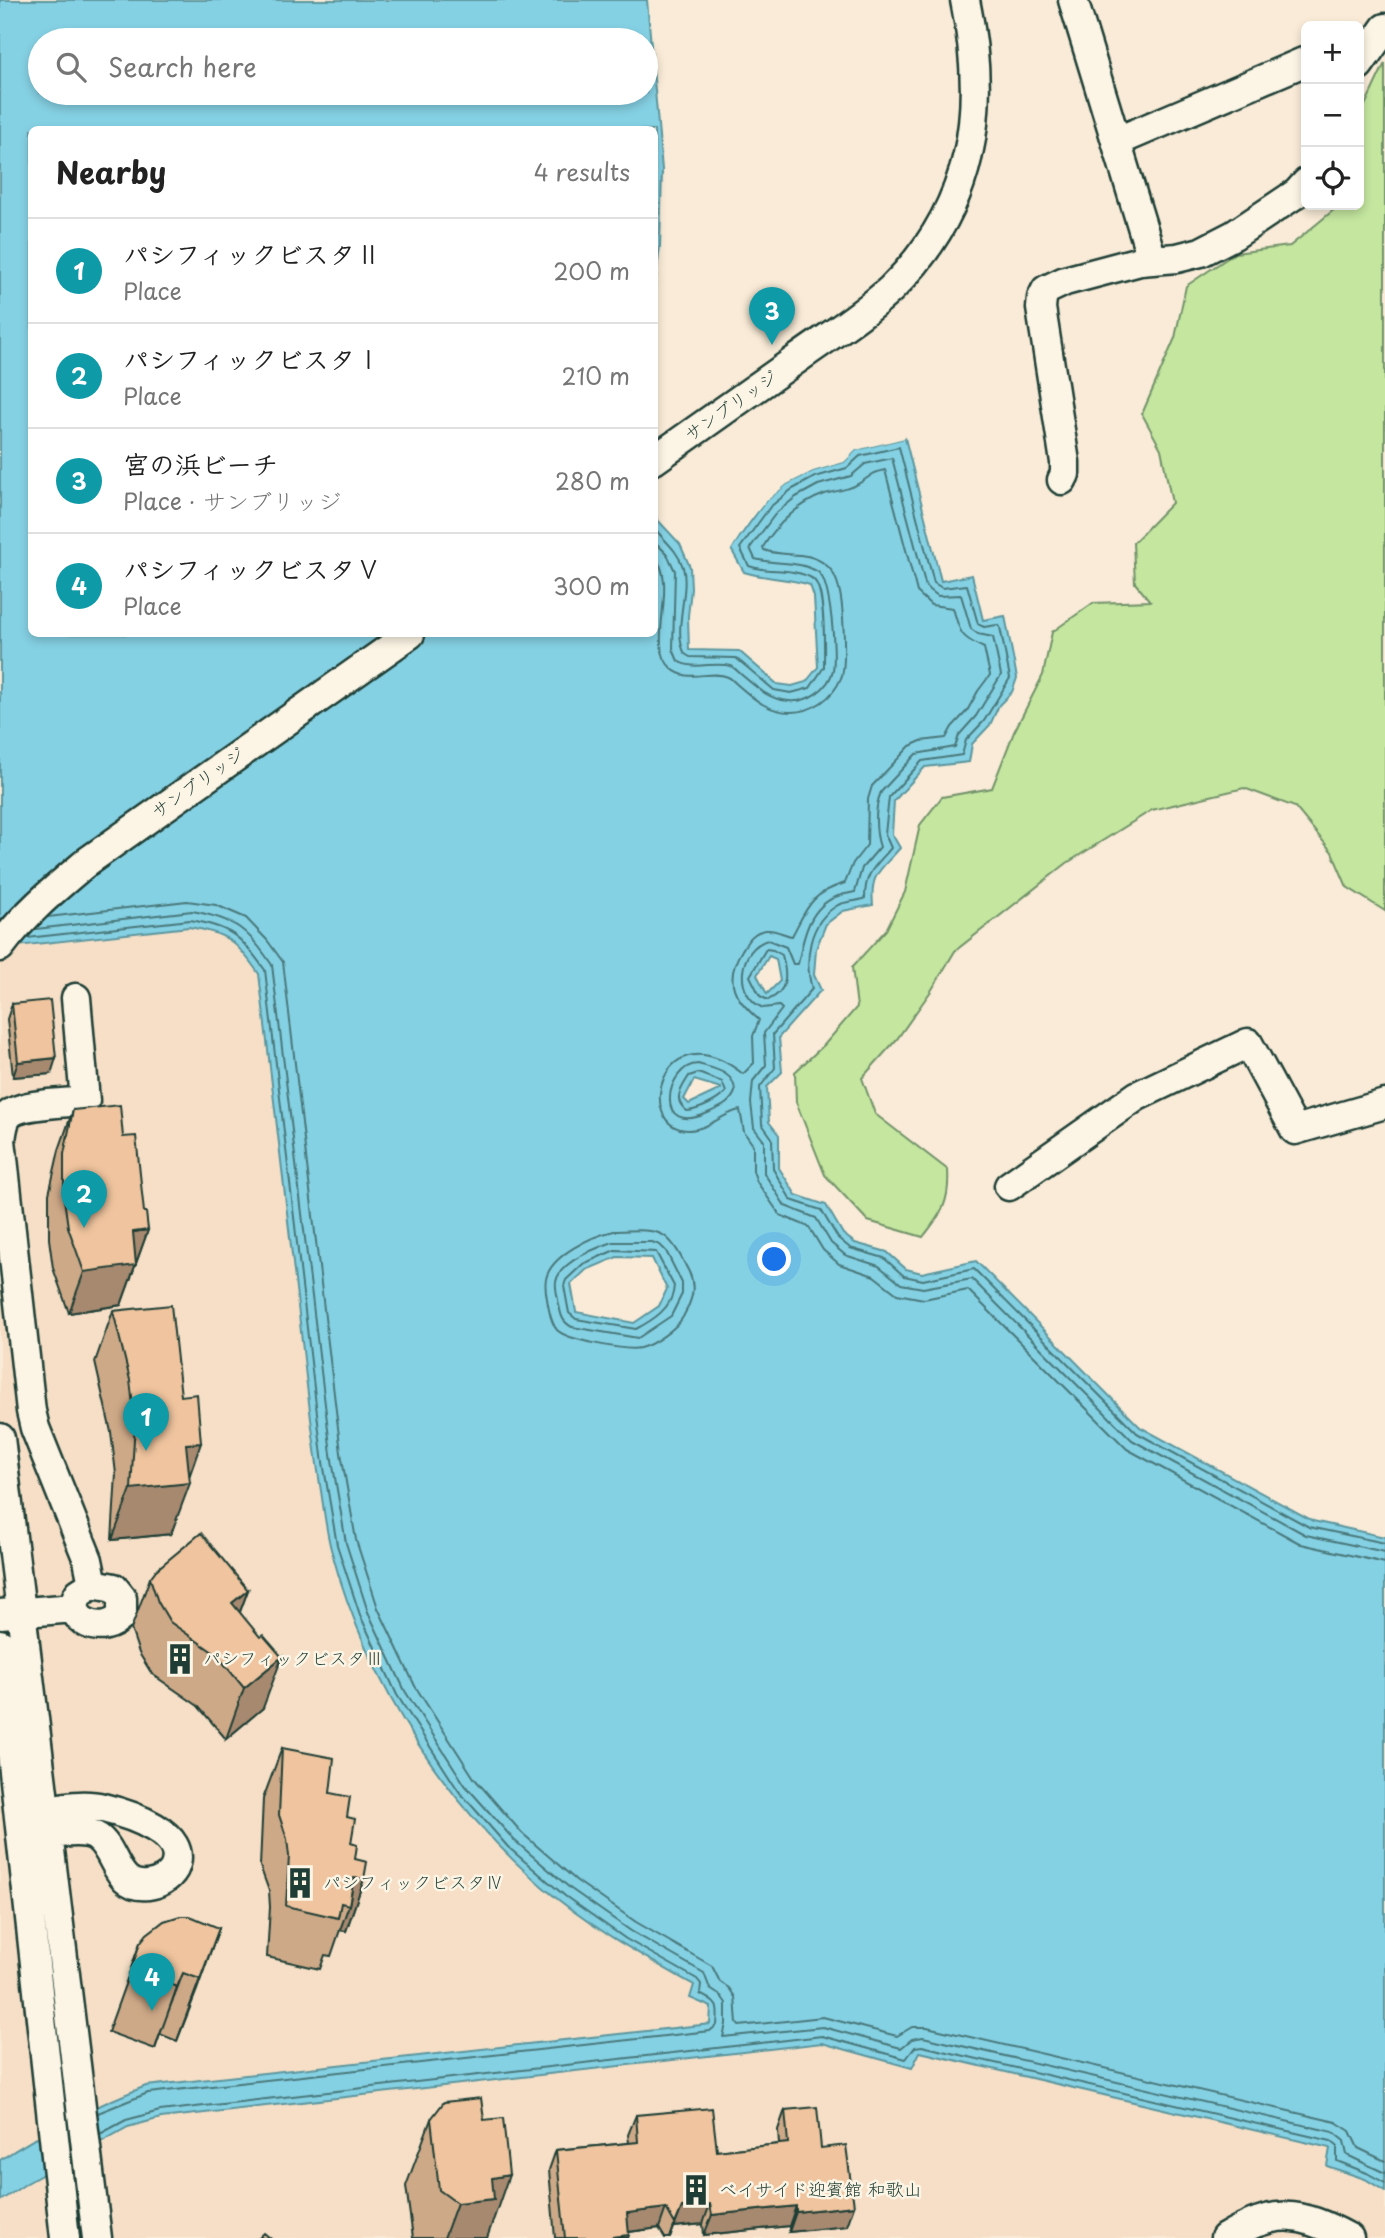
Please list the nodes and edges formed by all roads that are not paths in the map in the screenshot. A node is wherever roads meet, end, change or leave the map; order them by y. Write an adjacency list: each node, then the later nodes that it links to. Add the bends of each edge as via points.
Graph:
1 (965, 0): 10 (street, サンブリッジ, via 972,46 974,124 969,158 946,217 907,272 861,313)
2 (1073, 0): 7 (street)
3 (1385, 27): 4 (street); 5 (street)
4 (1364, 36)
5 (1364, 58)
6 (1301, 63): 7 (street)
7 (1118, 141): 9 (street)
8 (1301, 189): 9 (street, via 1201,252)
9 (1152, 259): 11 (street, via 1053,285 1041,298 1065,462)
10 (658, 457)
11 (1062, 480)
12 (406, 637): 13 (street, サンブリッジ, via 88,861 18,923)
13 (0, 947)
14 (76, 999): 18 (street, via 85,1101 14,1111 7,1117 1,1140 31,1411)
15 (1385, 1104): 16 (street, via 1294,1130 1248,1043 1137,1096)
16 (1009, 1186)
17 (0, 1438): 20 (street)
18 (93, 1584): 19 (street, via 79,1593); 19 (street, via 108,1585 118,1592 123,1609 118,1620 91,1626)
19 (75, 1608): 20 (street)
20 (10, 1613): 22 (street)
21 (0, 1644): 22 (street)
22 (33, 1825): 23 (street); 24 (street)
23 (65, 2238)
24 (97, 2238)
25 (1224, 2238): 26 (street, via 1254,2222 1282,2215 1296,2216)
26 (1349, 2238)

